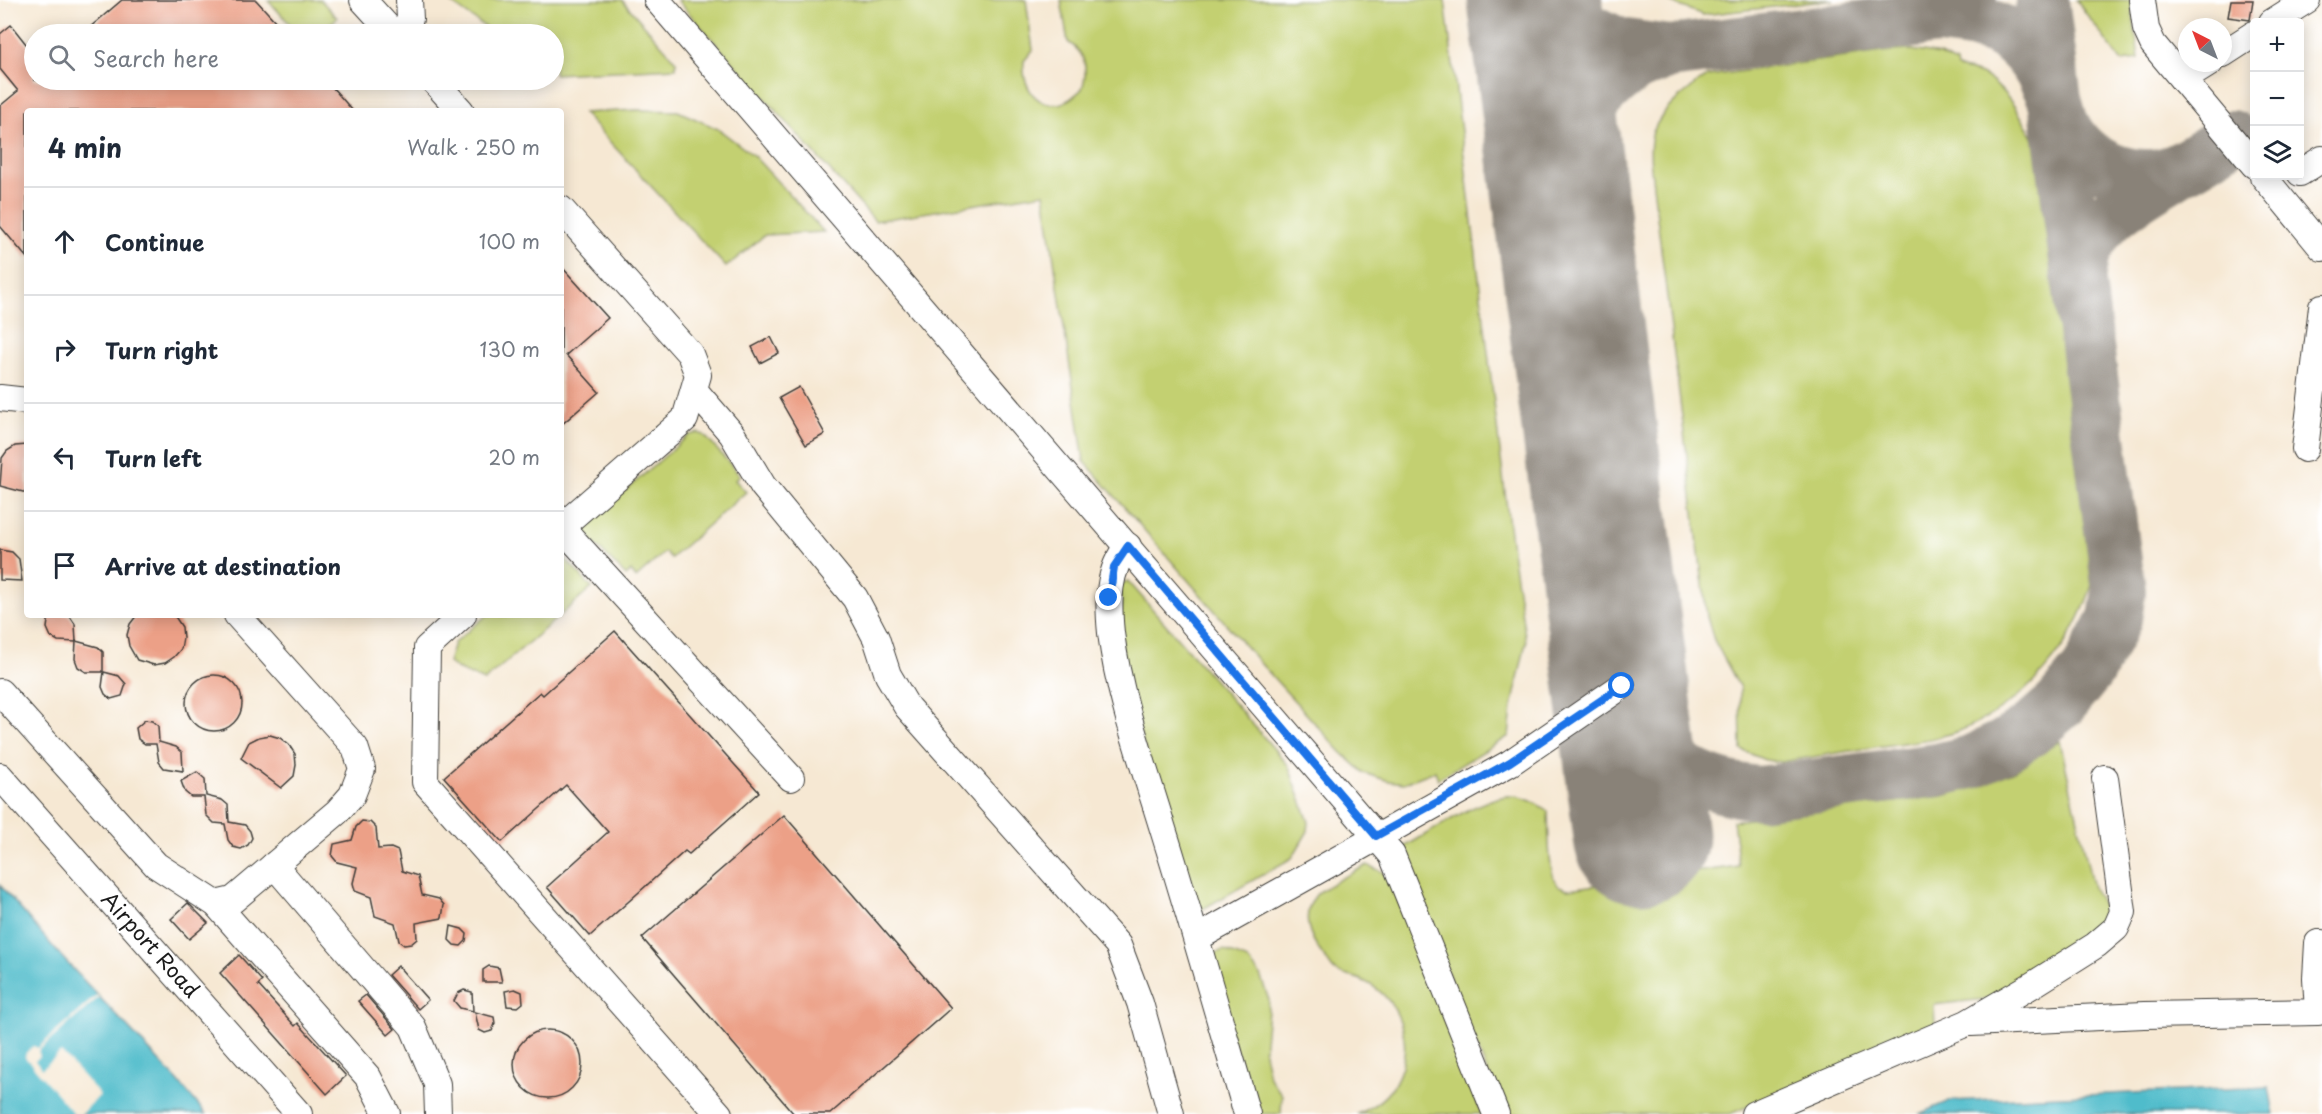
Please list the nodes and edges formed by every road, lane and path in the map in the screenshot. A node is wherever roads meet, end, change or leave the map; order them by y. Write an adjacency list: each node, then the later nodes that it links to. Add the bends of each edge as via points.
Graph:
1 (363, 0): 7 (street)
2 (410, 0): 8 (street)
3 (657, 0): 28 (street)
4 (2142, 0): 12 (street, via 2148,36)
5 (2299, 3): 6 (street)
6 (2278, 18)
7 (385, 24)
8 (407, 24)
9 (2250, 37): 10 (street)
10 (2232, 48)
11 (2196, 72): 12 (street)
12 (2183, 80): 16 (street)
13 (442, 90): 14 (street)
14 (458, 108)
15 (2322, 159): 17 (street)
16 (2250, 160)
17 (2304, 170)
18 (2269, 182): 20 (street)
19 (564, 212): 22 (street, via 690,354 698,375)
20 (2322, 249)
21 (2322, 307): 25 (street)
22 (695, 391): 26 (street, via 685,419); 46 (street, via 732,434 763,486 855,598 876,638 888,675 907,707 1118,945 1140,1003)
23 (0, 398): 24 (street)
24 (24, 401)
25 (2305, 449)
26 (564, 524)
27 (564, 530): 34 (street)
28 (1128, 546): 36 (street); 39 (street, via 1114,567 1109,598 1111,633 1125,703)
29 (240, 618): 37 (street, via 355,747 362,769 352,795 337,812)
30 (460, 618): 45 (street, via 427,648 425,782)
31 (1622, 686): 36 (street, via 1510,762)
32 (0, 692): 38 (street, via 156,865)
33 (0, 776): 42 (street, Airport Road)
34 (791, 778)
35 (2105, 778): 41 (street, via 2123,912 2116,928 2078,956)
36 (1376, 836): 39 (street); 48 (street, via 1392,855)
37 (274, 865): 38 (street, via 233,900); 44 (street, via 413,1027 437,1084)
38 (216, 904): 43 (street, via 368,1077)
39 (1197, 938): 47 (street)
40 (2322, 944): 41 (street, via 2318,943 2318,1012)
41 (1967, 1023): 49 (street)
42 (299, 1114)
43 (387, 1114)
44 (438, 1114)
45 (719, 1114)
46 (1171, 1114)
47 (1247, 1114)
48 (1496, 1114)
49 (1754, 1114)

